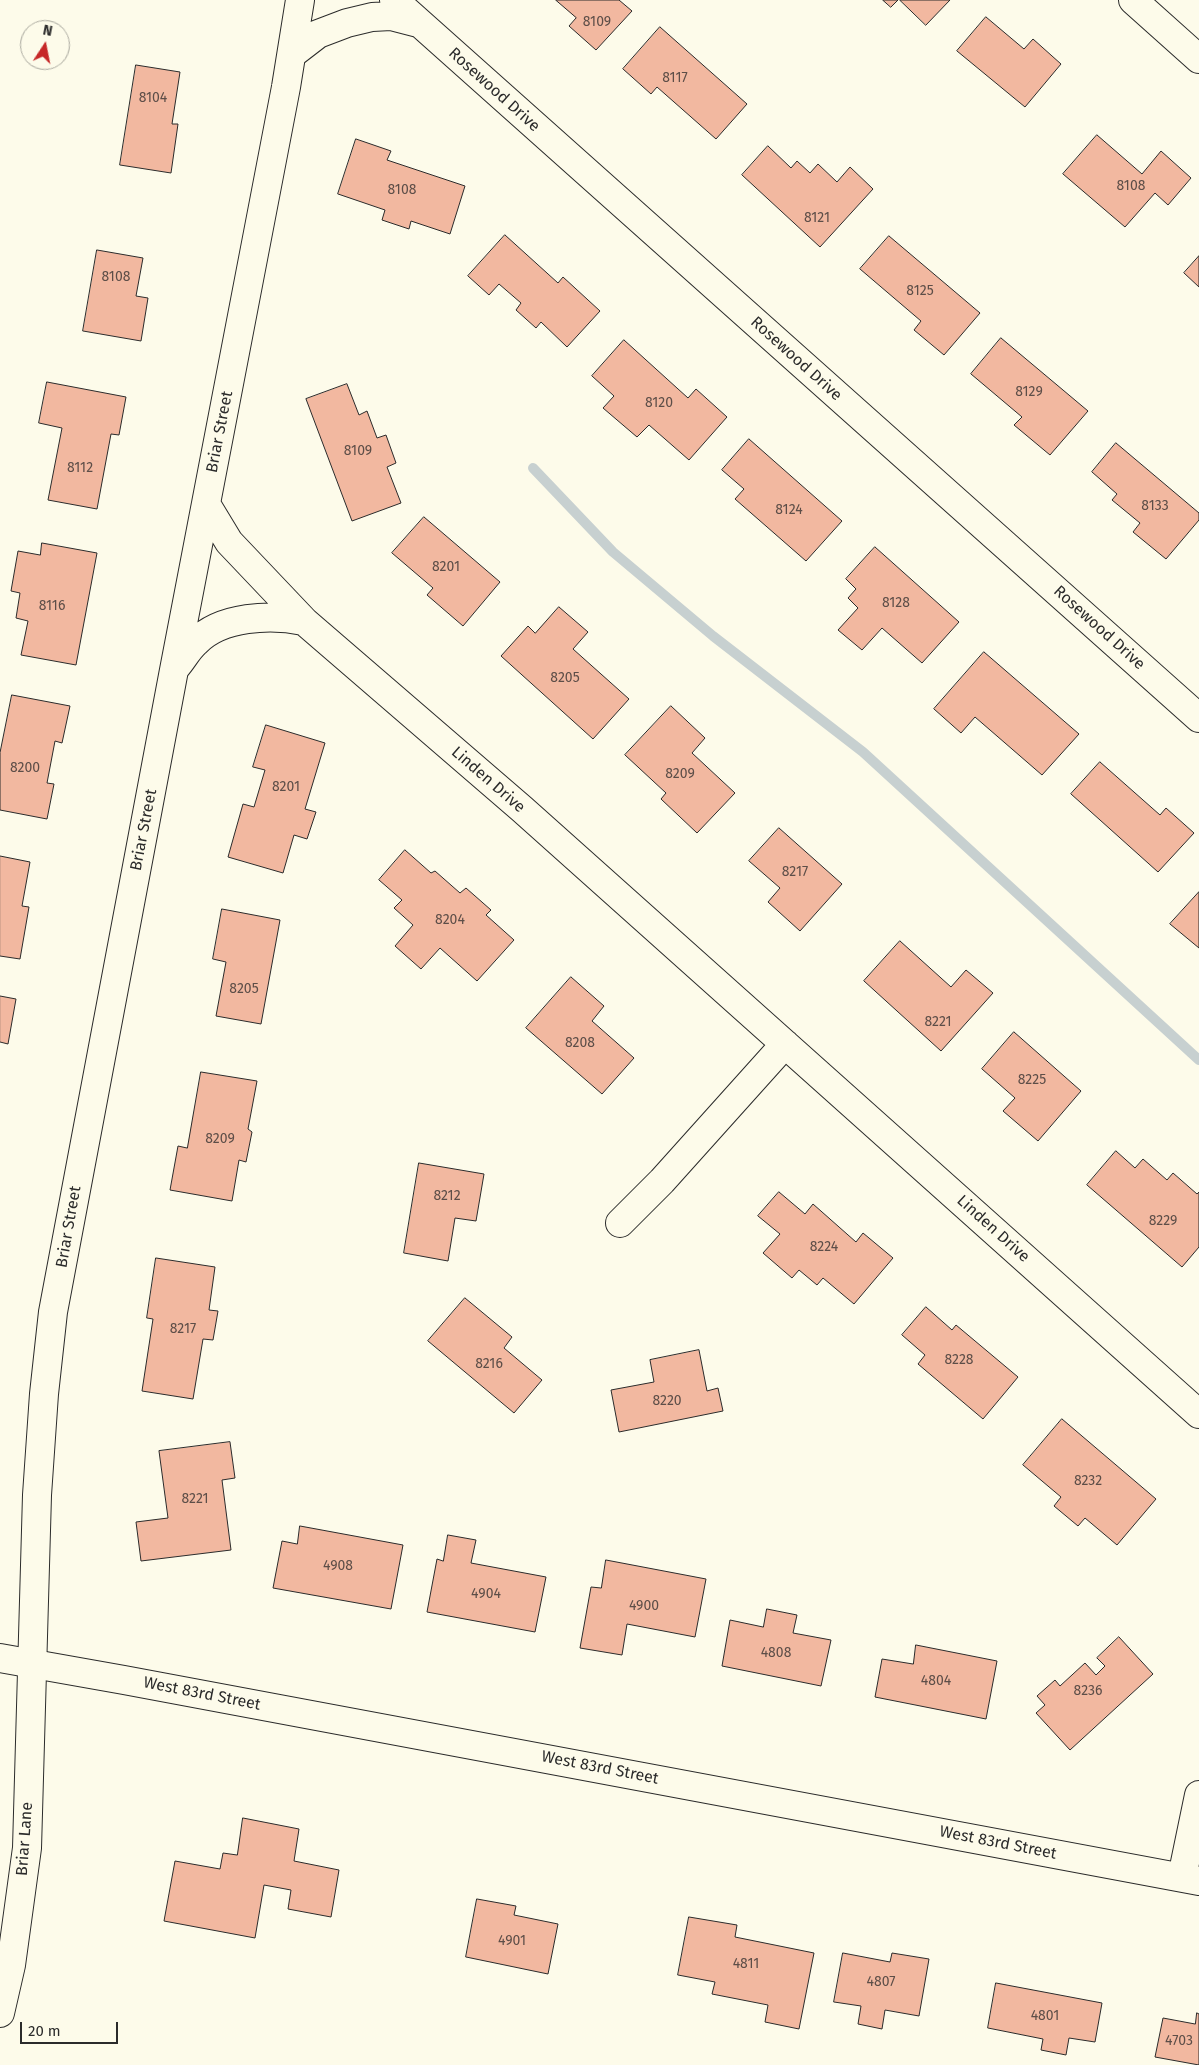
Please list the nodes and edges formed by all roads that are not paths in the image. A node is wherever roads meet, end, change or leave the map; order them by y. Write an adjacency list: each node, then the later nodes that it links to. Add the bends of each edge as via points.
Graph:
1 (300, 0): 5 (street, Briar Street)
2 (394, 0): 4 (street, Rosewood Drive)
3 (1133, 0): 6 (street)
4 (418, 23): 5 (street, via 390,16 346,23 318,34); 10 (street, Rosewood Drive)
5 (292, 54): 7 (street, Briar Street)
6 (1199, 59)
7 (206, 504): 8 (street, Linden Drive, via 229,542); 9 (street, Briar Street)
8 (304, 621): 9 (street, via 270,616 232,623 196,641); 11 (street, Linden Drive, via 522,809)
9 (174, 670): 15 (street, Briar Street, via 53,1312 37,1495)
10 (1199, 718)
11 (785, 1044): 12 (street); 13 (street, Linden Drive)
12 (620, 1223)
13 (1199, 1414)
14 (0, 1658): 15 (street, West 83rd Street)
15 (33, 1664): 17 (street, West 83rd Street); 18 (street, Briar Lane, via 27,1848 11,1965)
16 (1199, 1796): 17 (street)
17 (1191, 1879)
18 (0, 2012)

